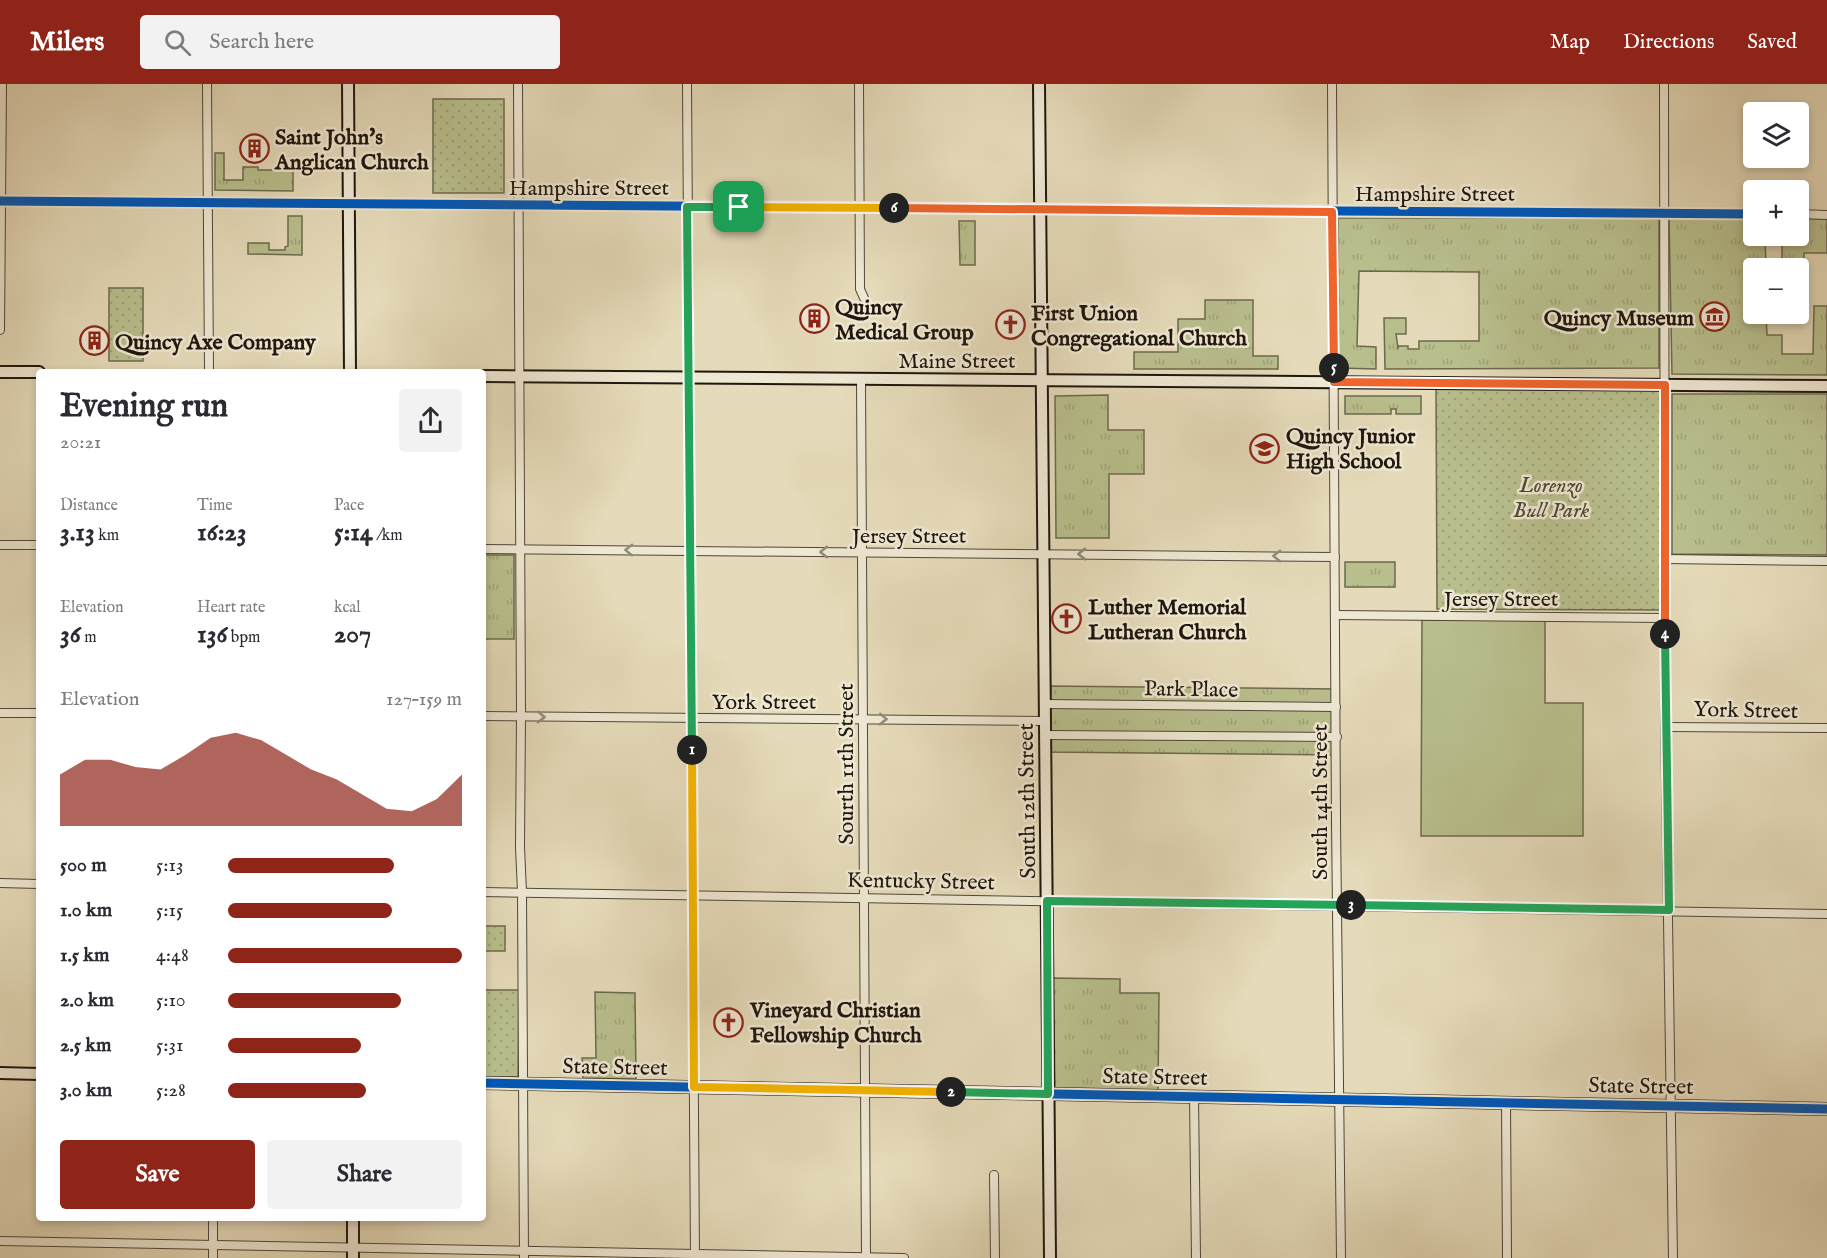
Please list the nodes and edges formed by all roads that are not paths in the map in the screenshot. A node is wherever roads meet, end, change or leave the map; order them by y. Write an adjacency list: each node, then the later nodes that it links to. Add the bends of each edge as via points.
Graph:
1 (2, 84): 10 (street)
2 (207, 84): 11 (street)
3 (348, 84): 12 (street)
4 (518, 84): 13 (street)
5 (687, 84): 14 (street)
6 (859, 84): 15 (street)
7 (1039, 84): 16 (street, South 12th Street)
8 (1332, 84): 17 (street, South 14th Street)
9 (1664, 84): 18 (street)
10 (1, 201): 11 (street, Hampshire Street); 23 (street)
11 (207, 203): 12 (street, Hampshire Street); 24 (street)
12 (349, 204): 13 (street, Hampshire Street); 25 (street)
13 (518, 206): 14 (street, Hampshire Street); 29 (street)
14 (687, 207): 15 (street, Hampshire Street); 30 (street)
15 (860, 208): 16 (street, Hampshire Street); 22 (street, via 860,289)
16 (1041, 210): 17 (street, Hampshire Street); 32 (street, South 12th Street)
17 (1332, 212): 18 (street, Hampshire Street); 33 (street, South 14th Street)
18 (1664, 213): 19 (street, Hampshire Street); 34 (street)
19 (1743, 214)
20 (1809, 214): 21 (street)
21 (1827, 214)
22 (864, 298)
23 (0, 330)
24 (209, 369)
25 (350, 369)
26 (0, 372): 27 (street)
27 (36, 372)
28 (486, 376): 29 (street, Maine Street)
29 (519, 376): 30 (street, Maine Street); 39 (street)
30 (689, 377): 31 (street, Maine Street); 40 (street)
31 (861, 379): 32 (street, Maine Street); 41 (street, Sourth 11th Street)
32 (1042, 380): 33 (street, Maine Street); 42 (street, South 12th Street)
33 (1334, 382): 34 (street, Maine Street); 43 (street, South 14th Street)
34 (1665, 385): 35 (street, Maine Street); 44 (street)
35 (1827, 386)
36 (0, 545): 37 (street)
37 (36, 545)
38 (486, 549): 39 (street, Jersey Street)
39 (519, 549): 40 (street, Jersey Street, one-way to 39); 53 (street)
40 (690, 551): 41 (street, Jersey Street, one-way to 40); 54 (street)
41 (862, 552): 42 (street, Jersey Street); 55 (street, Sourth 11th Street)
42 (1044, 554): 43 (street, Jersey Street, one-way to 42); 48 (street, South 12th Street)
43 (1335, 556): 46 (street, South 14th Street)
44 (1665, 559): 45 (street); 47 (street)
45 (1827, 561)
46 (1336, 615): 47 (street, Jersey Street); 49 (street, South 14th Street)
47 (1665, 618): 57 (street)
48 (1045, 704): 49 (street, Park Place); 56 (street, South 12th Street)
49 (1336, 707): 60 (street, South 14th Street)
50 (0, 713): 51 (street)
51 (36, 713)
52 (486, 716): 53 (street, York Street)
53 (521, 716): 54 (street, York Street, one-way to 54); 64 (street)
54 (691, 718): 55 (street, York Street); 65 (street)
55 (863, 719): 56 (street, York Street, one-way to 56); 66 (street, Sourth 11th Street)
56 (1045, 721): 59 (street, South 12th Street)
57 (1665, 727): 58 (street, York Street); 69 (street)
58 (1827, 728)
59 (1045, 735): 60 (street); 67 (street, South 12th Street)
60 (1337, 737): 68 (street, South 14th Street)
61 (0, 883): 62 (street)
62 (36, 884)
63 (486, 892): 64 (street, Kentucky Street)
64 (522, 892): 65 (street, Kentucky Street); 74 (street)
65 (693, 894): 66 (street, Kentucky Street); 75 (street)
66 (864, 897): 67 (street, Kentucky Street); 76 (street, Sourth 11th Street)
67 (1047, 901): 68 (street, Kentucky Street); 77 (street, South 12th Street)
68 (1338, 905): 69 (street, Kentucky Street); 79 (street, South 14th Street)
69 (1669, 910): 70 (street, Kentucky Street); 81 (street)
70 (1827, 914)
71 (0, 1073): 72 (street)
72 (36, 1074)
73 (486, 1083): 74 (street, State Street)
74 (523, 1083): 75 (street, State Street); 89 (street)
75 (694, 1087): 76 (street, State Street); 90 (street)
76 (865, 1090): 77 (street, State Street); 92 (street, Sourth 11th Street)
77 (1048, 1094): 78 (street, State Street); 95 (street, South 12th Street)
78 (1194, 1096): 79 (street, State Street); 96 (street)
79 (1340, 1099): 80 (street, State Street); 97 (street, South 14th Street)
80 (1506, 1102): 81 (street, State Street); 98 (street)
81 (1670, 1106): 82 (street, State Street); 99 (street)
82 (1827, 1109)
83 (994, 1175): 94 (street)
84 (213, 1221): 87 (street)
85 (353, 1221): 88 (street)
86 (0, 1241): 87 (street)
87 (213, 1245): 88 (street); 91 (street)
88 (353, 1253): 89 (street)
89 (524, 1254): 90 (street)
90 (695, 1256): 92 (street)
91 (213, 1258)
92 (866, 1258): 93 (street)
93 (904, 1258)
94 (995, 1258)
95 (1050, 1258)
96 (1196, 1258)
97 (1341, 1258)
98 (1507, 1258)
99 (1673, 1258)

